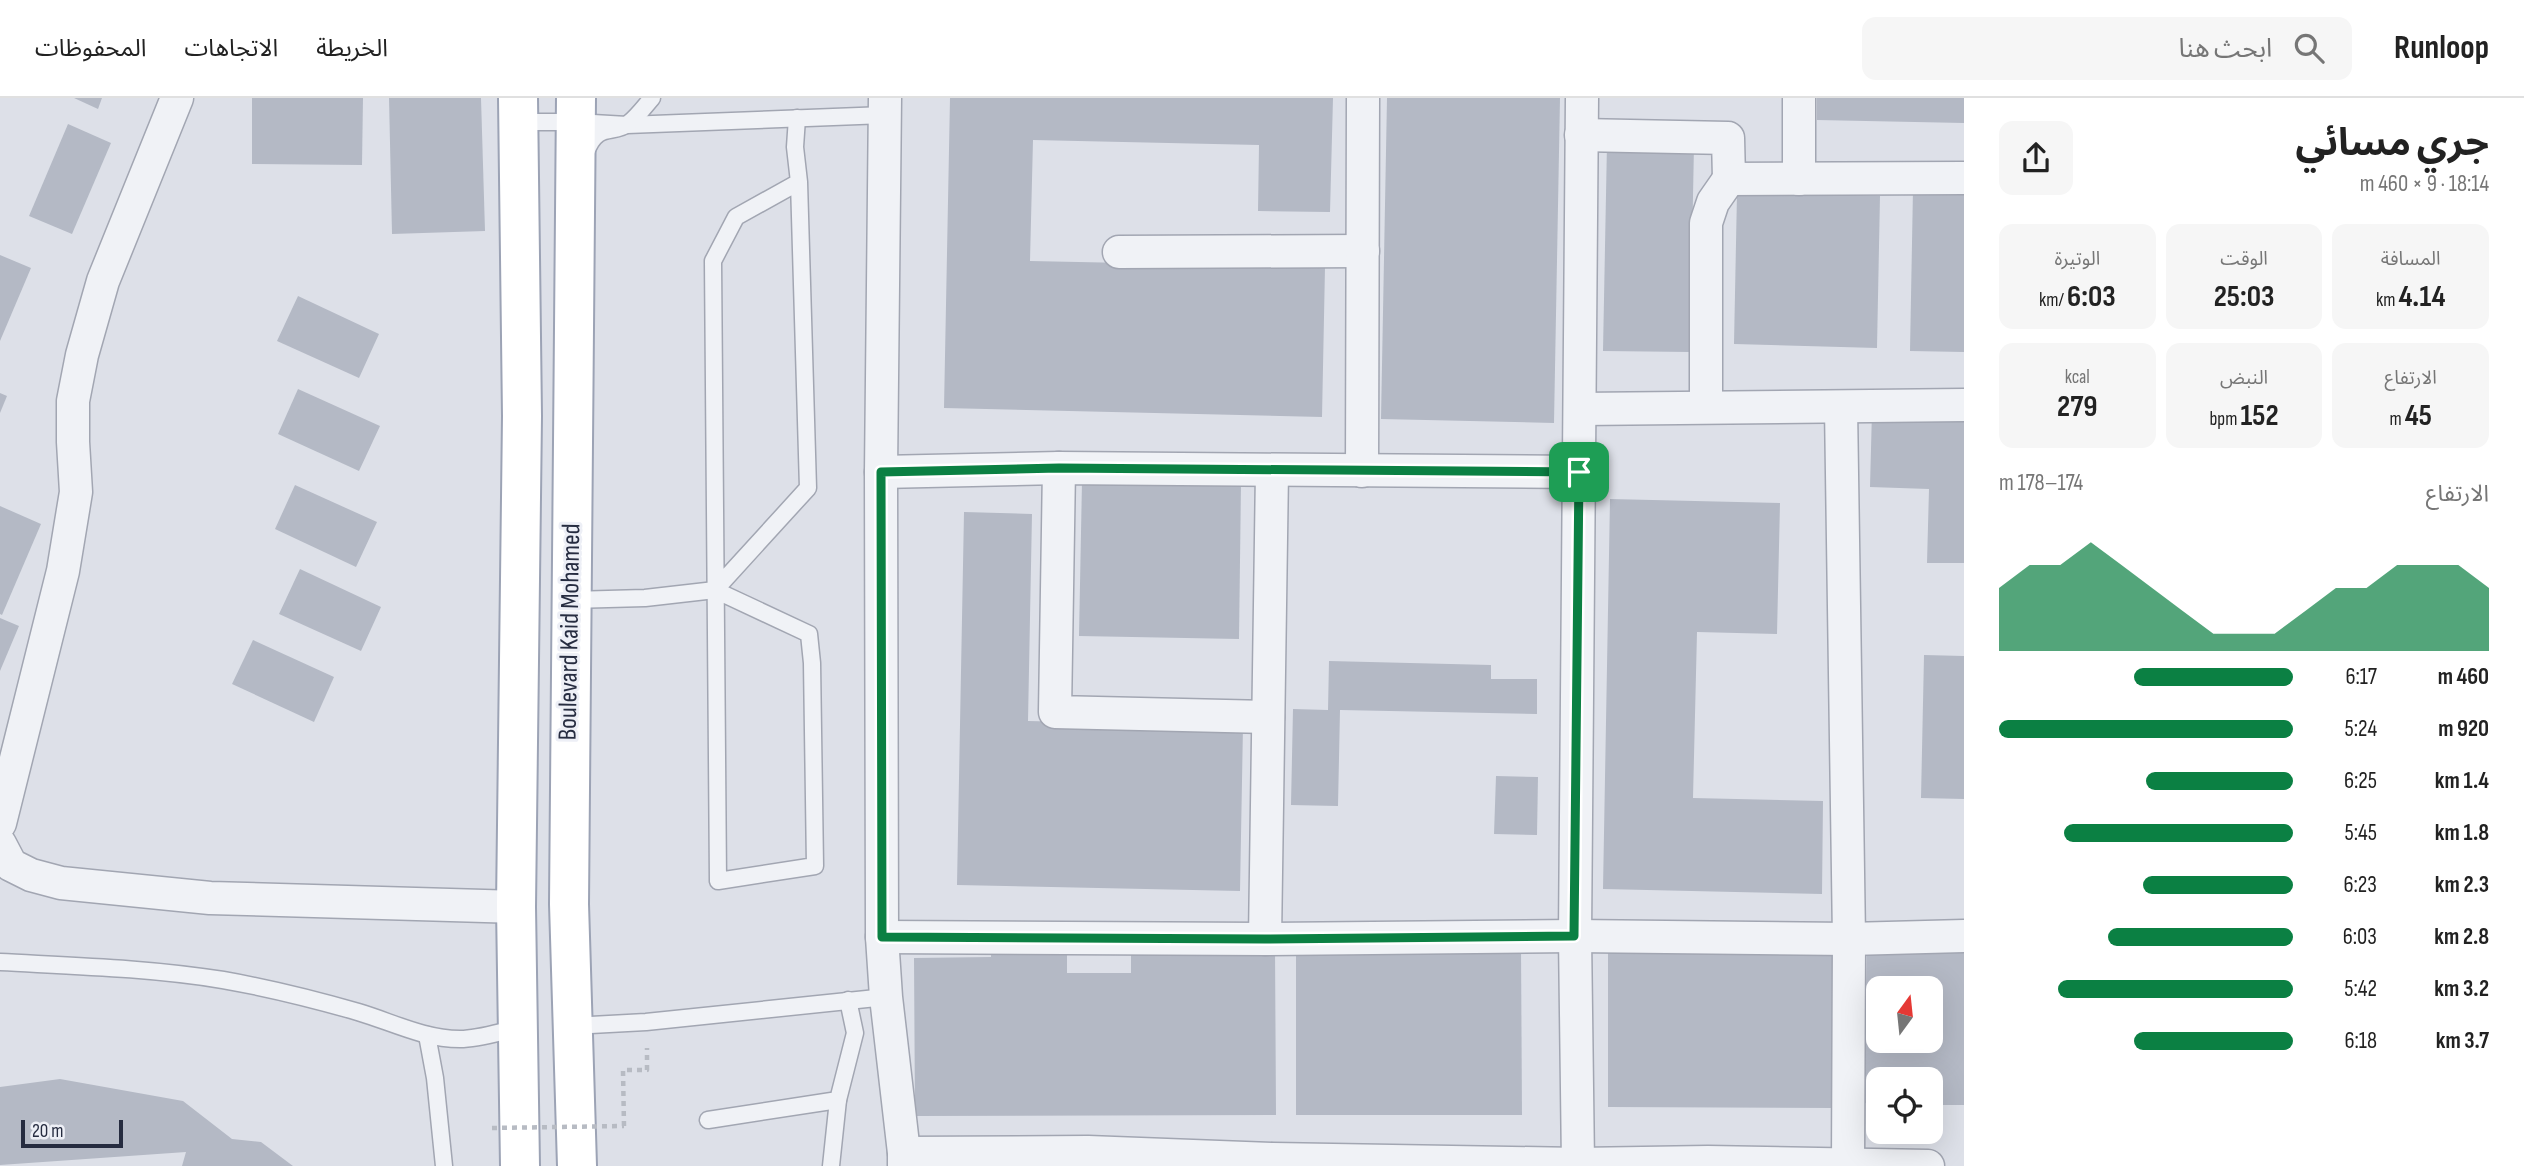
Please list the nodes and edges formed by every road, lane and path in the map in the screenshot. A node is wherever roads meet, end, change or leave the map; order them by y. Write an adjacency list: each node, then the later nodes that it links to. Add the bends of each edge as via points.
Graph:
1 (177, 98): 32 (street, via 103,281 82,355 74,401 76,492 63,571)
2 (652, 98): 11 (lane)
3 (663, 98): 11 (lane)
4 (1363, 98): 18 (street)
5 (1582, 98): 12 (street)
6 (1799, 98): 16 (street)
7 (885, 106): 10 (lane); 27 (street)
8 (518, 110): 9 (lane); 34 (main road, Boulevard Kaid Mohamed, via 522,416)
9 (576, 110): 11 (lane); 13 (main road, Boulevard Kaid Mohamed)
10 (797, 118): 11 (lane); 17 (lane)
11 (634, 125): 13 (lane, via 608,129 591,139)
12 (1581, 135): 15 (street, via 1728,138); 23 (street)
13 (577, 174): 30 (main road, Boulevard Kaid Mohamed)
14 (1964, 178): 16 (street)
15 (1729, 179): 16 (street); 21 (street, via 1713,202 1706,223)
16 (1799, 179)
17 (799, 182): 29 (lane, via 808,488); 29 (lane, via 736,217 713,261)
18 (1363, 251): 19 (street); 26 (street)
19 (1119, 252)
20 (1964, 405): 22 (street)
21 (1706, 407): 22 (street); 23 (street)
22 (1841, 407): 39 (street)
23 (1580, 409): 28 (street)
24 (1059, 468): 25 (street); 27 (street); 31 (street, via 1055,712)
25 (1272, 471): 26 (street); 31 (street)
26 (1362, 471): 28 (street)
27 (881, 472): 37 (street)
28 (1579, 472): 35 (street)
29 (715, 590): 29 (lane, via 809,634 815,866 718,881); 30 (lane)
30 (570, 600): 43 (main road, Boulevard Kaid Mohamed)
31 (1268, 717): 38 (street)
32 (0, 823)
33 (0, 844): 34 (street, via 11,865 61,883 210,898)
34 (516, 907): 44 (main road, Boulevard Kaid Mohamed)
35 (1574, 936): 38 (street); 39 (street); 53 (street)
36 (1964, 936): 39 (street)
37 (882, 937): 38 (street); 41 (street)
38 (1265, 939)
39 (1849, 939): 55 (street)
40 (0, 962): 45 (lane, via 223,980 326,1003)
41 (886, 997): 42 (lane); 50 (street)
42 (848, 1000): 43 (lane); 47 (lane, via 855,1033)
43 (572, 1026): 58 (main road, Boulevard Kaid Mohamed)
44 (518, 1028): 45 (lane, via 464,1039); 57 (main road, Boulevard Kaid Mohamed)
45 (427, 1035): 56 (lane)
46 (647, 1070): 49 (path, bridge, via 623,1070 624,1126)
47 (838, 1100): 48 (lane); 59 (lane)
48 (708, 1120)
49 (492, 1128)
50 (904, 1159): 51 (street, via 1088,1152)
51 (1273, 1163): 52 (street)
52 (1497, 1164): 53 (street)
53 (1578, 1164): 54 (street)
54 (1708, 1164): 55 (street)
55 (1848, 1164): 60 (street)
56 (444, 1166)
57 (520, 1166)
58 (578, 1166)
59 (831, 1166)
60 (1928, 1166)

